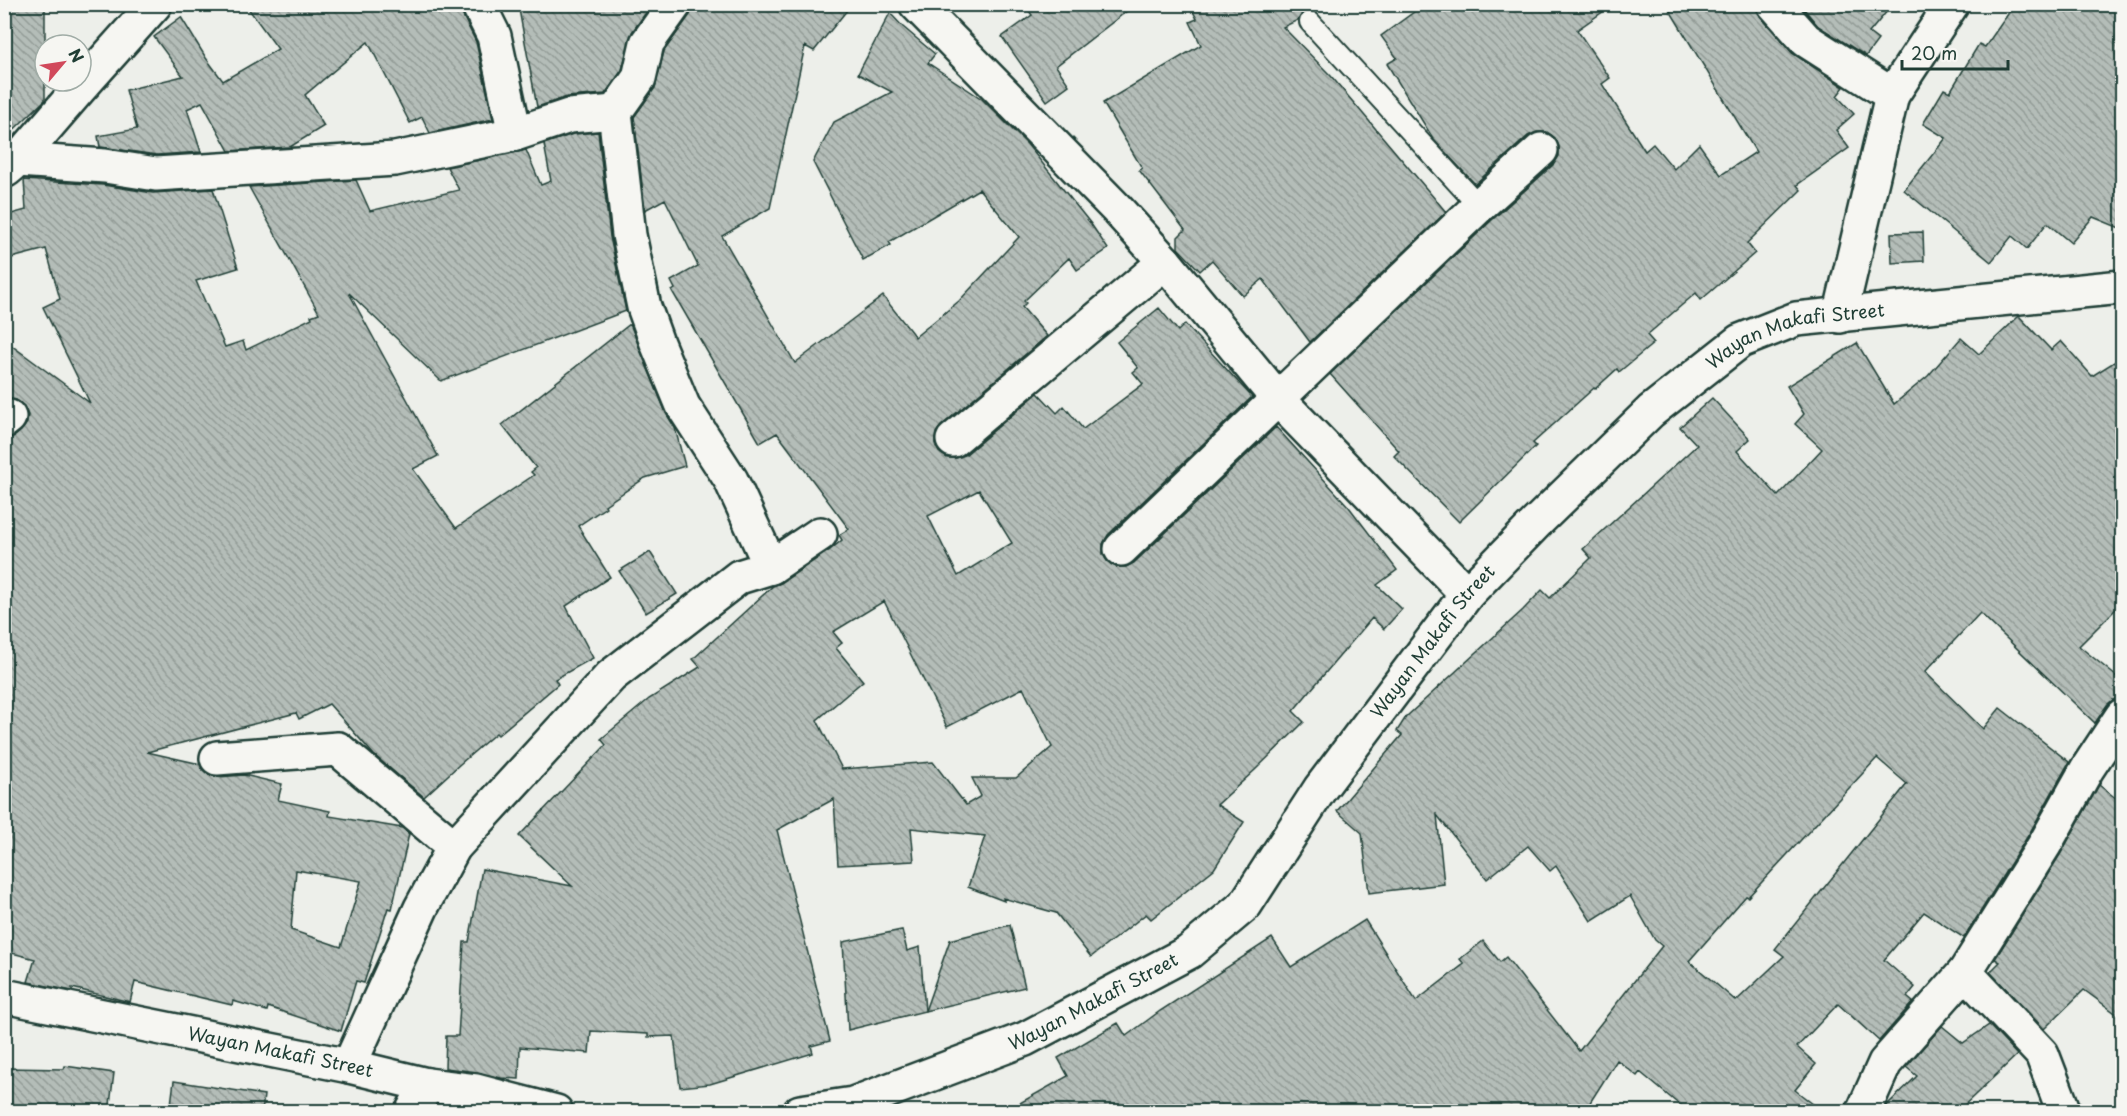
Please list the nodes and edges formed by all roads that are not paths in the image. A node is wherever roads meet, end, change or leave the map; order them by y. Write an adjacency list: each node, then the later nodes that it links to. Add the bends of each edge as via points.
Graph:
1 (155, 4): 12 (street)
2 (478, 4): 10 (street, via 494,36)
3 (675, 4): 9 (street, via 647,43 639,78)
4 (916, 4): 14 (street)
5 (1774, 4): 8 (street, via 1806,40)
6 (1952, 4): 8 (street)
7 (1310, 22): 13 (lane)
8 (1892, 95): 16 (street)
9 (615, 112): 10 (street, via 569,116); 21 (street, via 629,235 644,307 683,406 731,480)
10 (516, 134): 12 (street, via 395,159 156,174 105,166)
11 (1540, 150): 13 (street)
12 (11, 166)
13 (1479, 206): 17 (street)
14 (1165, 262): 17 (street); 18 (street)
15 (2122, 287): 16 (street, Wayan Makafi Street)
16 (1840, 316): 22 (street, Wayan Makafi Street, via 1796,320 1740,341 1651,411)
17 (1277, 398): 20 (street); 22 (street)
18 (953, 440)
19 (820, 534): 21 (street)
20 (1121, 549)
21 (771, 567): 25 (street, via 739,577 611,676)
22 (1467, 594): 32 (street, Wayan Makafi Street, via 1320,789 1245,905 1189,952 1025,1039 853,1104)
23 (2122, 716): 26 (street)
24 (218, 758): 25 (street, via 338,749)
25 (454, 847): 28 (street, via 421,908)
26 (1965, 972): 33 (street, via 1885,1063); 34 (street, via 2042,1054)
27 (4, 996): 28 (street, Wayan Makafi Street)
28 (349, 1066): 29 (street, Wayan Makafi Street)
29 (420, 1098): 30 (street, Wayan Makafi Street)
30 (472, 1101): 31 (street, Wayan Makafi Street)
31 (556, 1112)
32 (800, 1112)
33 (1863, 1112)
34 (2064, 1112)

